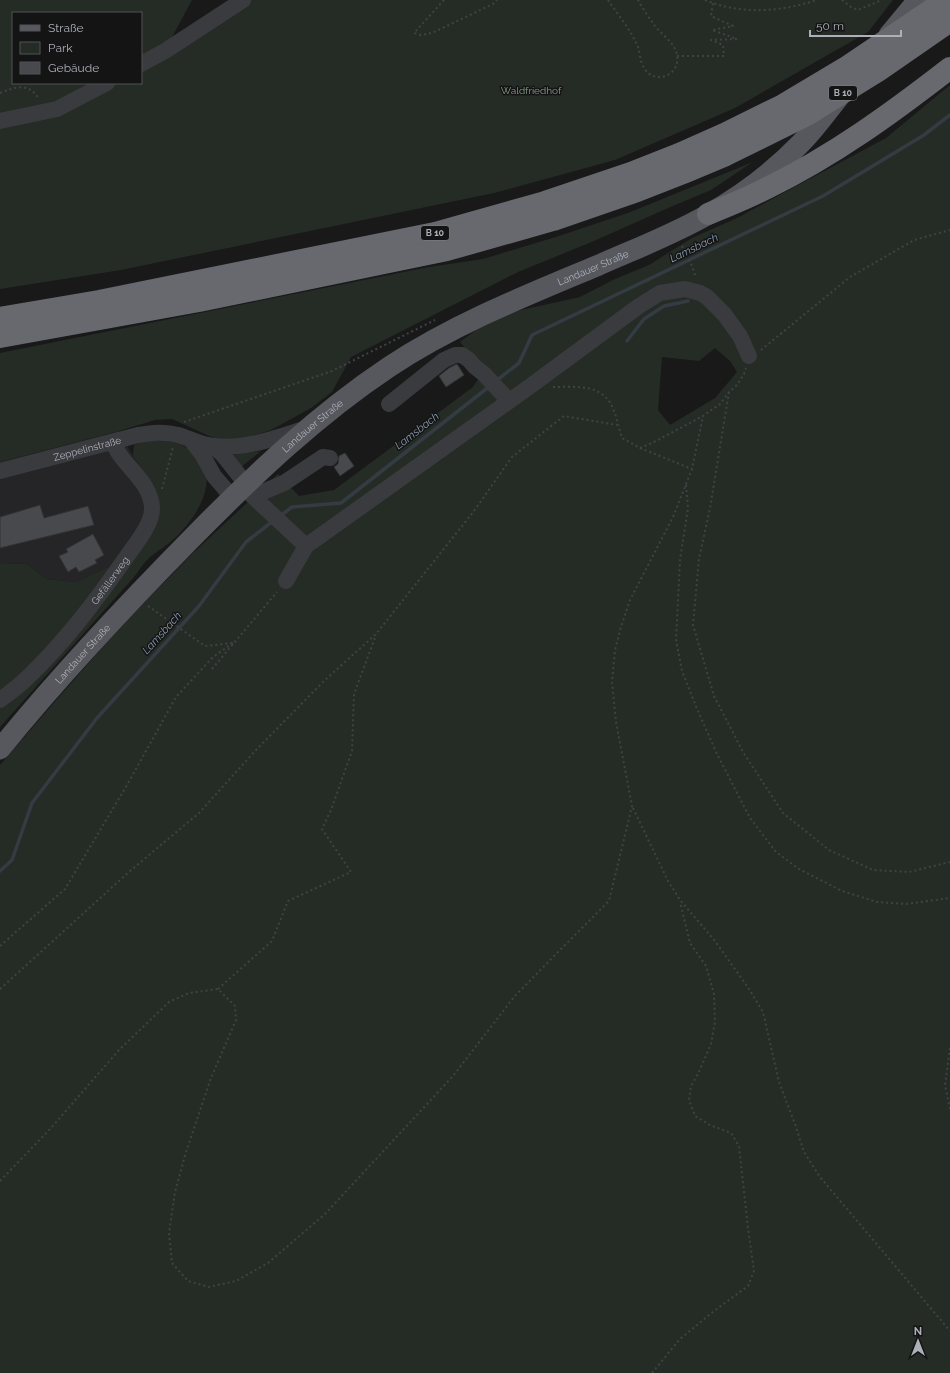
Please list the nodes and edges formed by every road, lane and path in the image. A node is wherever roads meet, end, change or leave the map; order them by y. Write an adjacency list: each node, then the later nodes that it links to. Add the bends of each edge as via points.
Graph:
1 (243, 0): 15 (street)
2 (444, 0): 3 (path, via 414,33 432,33 486,8)
3 (497, 0)
4 (608, 0): 14 (path, via 638,47 644,68 650,75 658,78 674,71)
5 (638, 0): 14 (path, via 655,26 675,48)
6 (705, 0): 12 (path)
7 (817, 0): 12 (path, via 796,6 753,11)
8 (842, 0): 9 (path, via 858,10)
9 (882, 0)
10 (918, 0): 21 (main road, Landauer Straße, via 803,141 738,196)
11 (946, 0): 26 (highway, B 10, via 845,68 783,105 724,134 632,173 545,202 435,233)
12 (713, 3): 14 (path, via 711,16 733,26 712,30 737,39 711,40 723,45 724,56)
13 (950, 21): 27 (highway, B 10, via 878,71 807,114 726,155 637,192 553,220 447,250 199,301)
14 (677, 56)
15 (142, 63)
16 (950, 68): 21 (highway, via 868,129 810,165 767,188)
17 (105, 84): 19 (street, via 57,109)
18 (0, 93): 19 (path, via 18,87 28,88 42,103)
19 (43, 112): 20 (street)
20 (0, 121)
21 (708, 214): 35 (main road, Landauer Straße, via 655,241 471,321 391,366)
22 (950, 230): 28 (path, via 914,240 850,277)
23 (683, 248): 24 (path)
24 (692, 266)
25 (440, 317): 36 (path, via 332,371 186,420 181,423)
26 (0, 318)
27 (0, 337)
28 (774, 340)
29 (749, 356): 31 (street, via 740,336 707,297 685,289 668,291 639,306)
30 (553, 387): 34 (path, via 596,390 608,398)
31 (509, 401): 32 (street, via 470,360 462,355 455,355 444,360); 47 (street)
32 (389, 404)
33 (703, 416): 40 (path); 42 (path); 56 (path, via 720,404 729,392 699,560 693,624 714,696 742,752 783,813 829,850 873,870 909,872)
34 (618, 425): 40 (path, via 622,438); 50 (path, via 564,416 512,457 474,511)
35 (309, 427): 39 (street, via 273,439 240,446); 45 (main road, Landauer Straße)
36 (176, 434): 37 (street, Zeppelinstraße); 38 (street, Zeppelinstraße, via 156,432); 46 (path, via 160,499)
37 (191, 440): 39 (street, Zeppelinstraße); 45 (street, via 214,476)
38 (112, 442): 43 (street, Zeppelinstraße); 46 (street, via 145,487)
39 (213, 446): 45 (street, via 223,455)
40 (640, 448): 42 (path)
41 (330, 458): 45 (street, via 323,457 284,483)
42 (692, 469): 44 (path)
43 (0, 471)
44 (686, 483): 55 (path, via 673,517 630,600 615,650 612,682 616,722); 57 (path, via 688,508 680,560 676,640 682,671 717,754 750,818 776,852 799,869 842,890 877,902 906,904)
45 (244, 491): 47 (street); 54 (main road, Landauer Straße, via 133,597)
46 (152, 509): 53 (street, Gefällerweg, via 144,530 81,619 25,680)
47 (306, 546): 48 (street)
48 (286, 582): 51 (path)
49 (154, 611): 51 (path, via 206,646)
50 (376, 634): 60 (path, via 325,680 199,813 130,871); 61 (path, via 354,694 352,751 322,829 351,872 288,901 272,941)
51 (233, 643): 52 (path); 59 (path, via 213,657 176,697 65,889)
52 (212, 669)
53 (0, 700)
54 (0, 749)
55 (632, 806): 58 (path, via 668,881); 61 (path, via 609,901 514,997 453,1076 325,1214 268,1263 236,1281 208,1287 188,1281 172,1262 170,1233 175,1192 186,1152 211,1078 236,1020 235,1006)
56 (950, 862)
57 (950, 898)
58 (680, 900): 65 (path, via 715,941 763,1012 779,1082 804,1152 825,1183); 66 (path, via 690,943 706,966 714,994 715,1022 711,1044 691,1086 689,1100 695,1116 731,1133 739,1146 754,1271 748,1286 680,1340)
59 (0, 946)
60 (0, 989)
61 (218, 989): 64 (path, via 189,993 169,1002 119,1050)
62 (950, 1048): 63 (path, via 945,1085)
63 (950, 1109)
64 (0, 1180)
65 (950, 1331)
66 (652, 1373)

